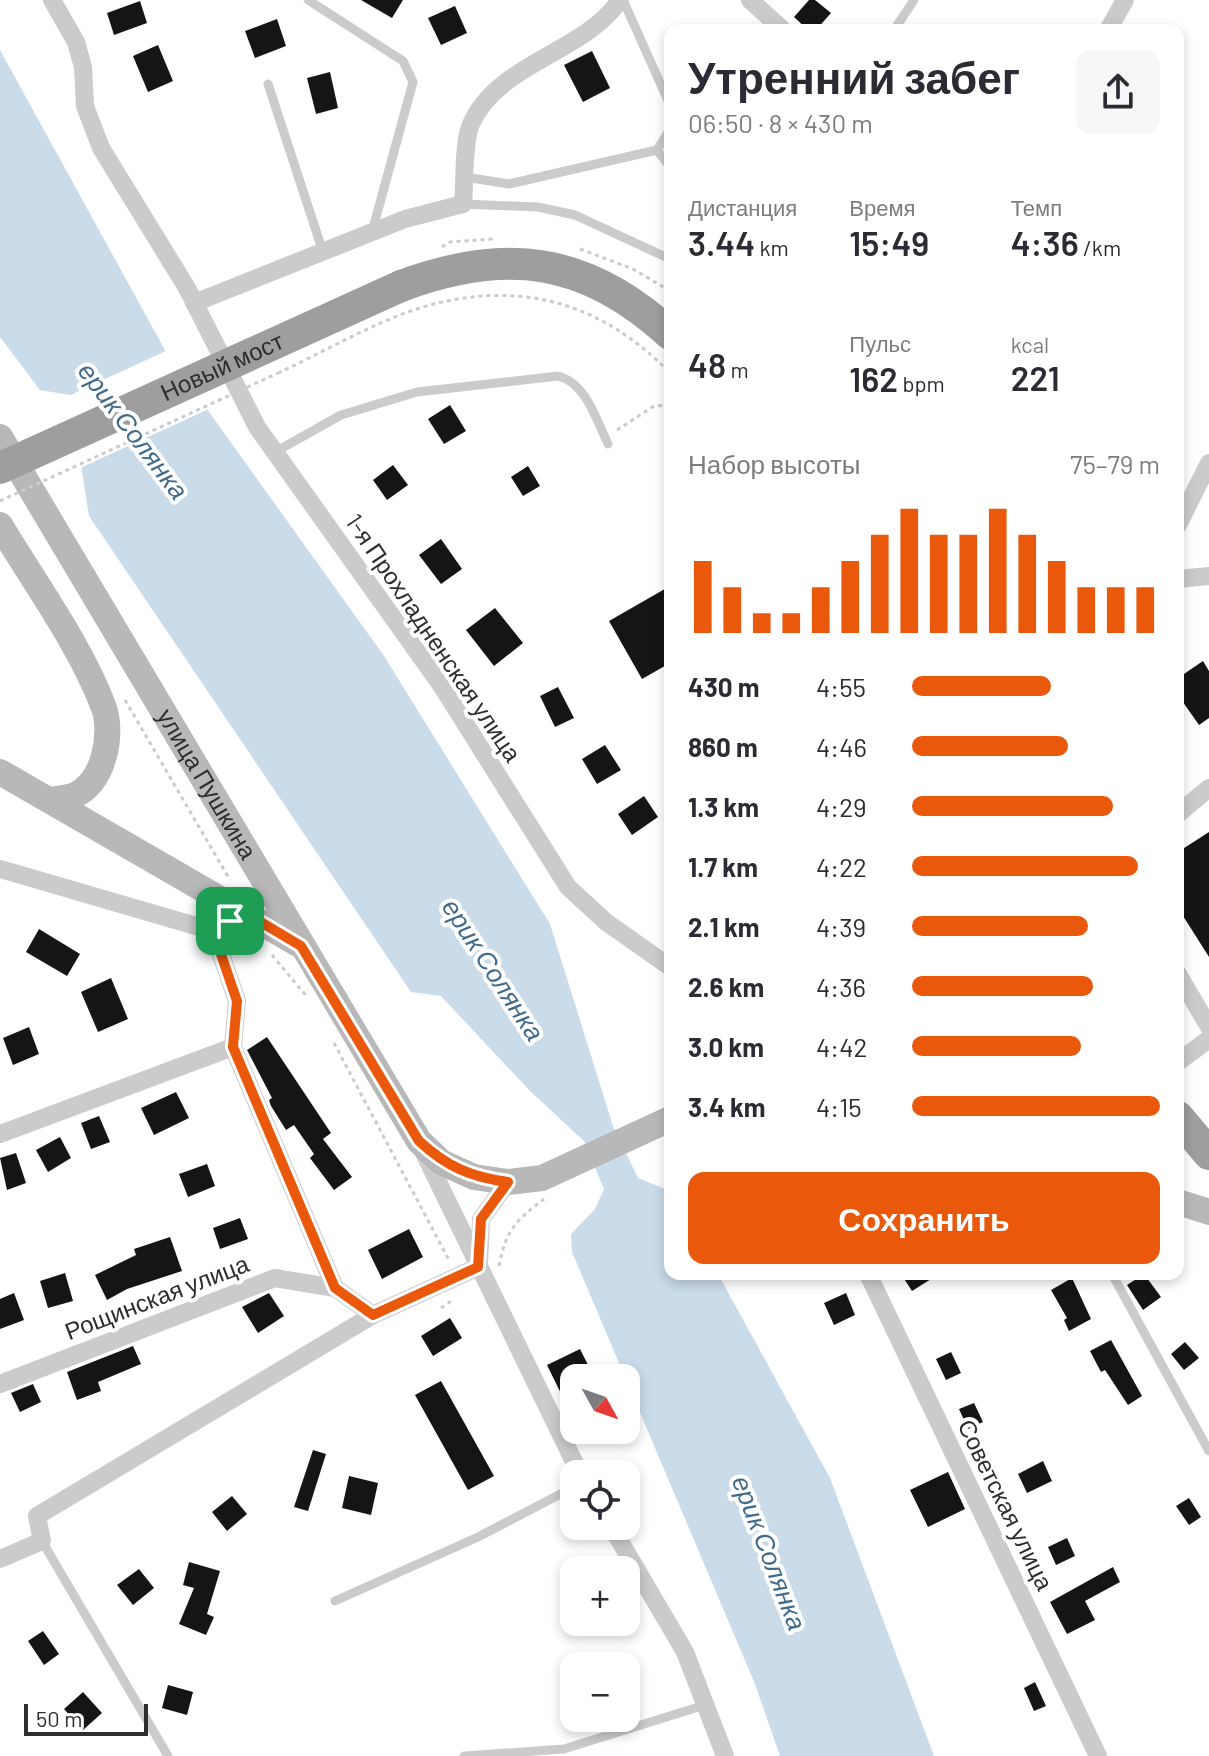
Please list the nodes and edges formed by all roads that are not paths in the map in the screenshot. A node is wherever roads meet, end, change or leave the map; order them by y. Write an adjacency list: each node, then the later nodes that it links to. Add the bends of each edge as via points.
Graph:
1 (52, 0): 20 (street, 1-я Прохладненская улица, via 76,42 85,106 101,148)
2 (308, 0): 17 (lane, via 403,61 411,72 413,82)
3 (622, 0): 11 (lane); 15 (street, via 609,17 489,98 469,126)
4 (750, 0): 7 (street)
5 (914, 0): 8 (lane)
6 (1125, 0): 9 (street)
7 (776, 24)
8 (898, 24)
9 (1111, 24)
10 (268, 84): 18 (lane)
11 (664, 92)
12 (664, 139): 13 (lane)
13 (657, 150): 14 (lane); 15 (lane, via 509,184)
14 (664, 159)
15 (465, 177): 16 (street)
16 (463, 204): 17 (street); 19 (lane, via 538,207 575,215)
17 (372, 232): 18 (street)
18 (323, 252): 20 (street)
19 (664, 256)
20 (194, 303): 24 (street, 1-я Прохладненская улица, via 248,412)
21 (664, 328): 26 (highway, Новый мост, bridge, via 645,311 574,271 494,262 443,270)
22 (0, 437): 38 (main road, улица Пушкина)
23 (606, 441): 24 (lane, via 578,386 558,376 417,392 341,415)
24 (275, 452): 39 (street, 1-я Прохладненская улица, via 441,685 568,887)
25 (1209, 463): 27 (street)
26 (4, 479)
27 (1184, 513)
28 (8, 514): 33 (main road, via 105,710 108,750 95,775 77,794)
29 (1209, 576): 30 (street)
30 (1184, 578)
31 (0, 772): 33 (main road)
32 (1209, 788): 34 (street)
33 (51, 800): 36 (main road)
34 (1184, 809)
35 (1, 868): 37 (street)
36 (239, 909): 37 (street); 38 (main road)
37 (213, 931): 43 (street, via 237,1001)
38 (301, 946): 48 (main road, улица Пушкина)
39 (664, 963)
40 (1184, 984): 41 (street)
41 (1209, 1027)
42 (1209, 1039): 44 (street)
43 (233, 1047): 47 (street); 56 (street)
44 (1184, 1058)
45 (664, 1122): 50 (main road, улица Пушкина, via 542,1178)
46 (1184, 1124): 49 (highway)
47 (0, 1134)
48 (419, 1141): 50 (main road, улица Пушкина, via 441,1162 474,1177); 53 (street)
49 (1209, 1154)
50 (508, 1182): 53 (street, via 481,1219)
51 (1184, 1204): 52 (main road)
52 (1209, 1212)
53 (478, 1267): 57 (street); 60 (street)
54 (871, 1280): 70 (street, Советская улица)
55 (1115, 1280): 59 (lane)
56 (335, 1288): 57 (street, Рощинская улица); 58 (street, Рощинская улица, via 275,1278)
57 (373, 1315): 63 (street, via 37,1516)
58 (0, 1384)
59 (1209, 1451)
60 (573, 1460)
61 (560, 1494): 65 (lane)
62 (619, 1540): 66 (street, via 685,1652)
63 (42, 1541): 64 (street); 67 (lane)
64 (0, 1559)
65 (335, 1601)
66 (705, 1705): 68 (lane, via 564,1749); 69 (street)
67 (168, 1756)
68 (464, 1756)
69 (725, 1756)
70 (1098, 1756)

